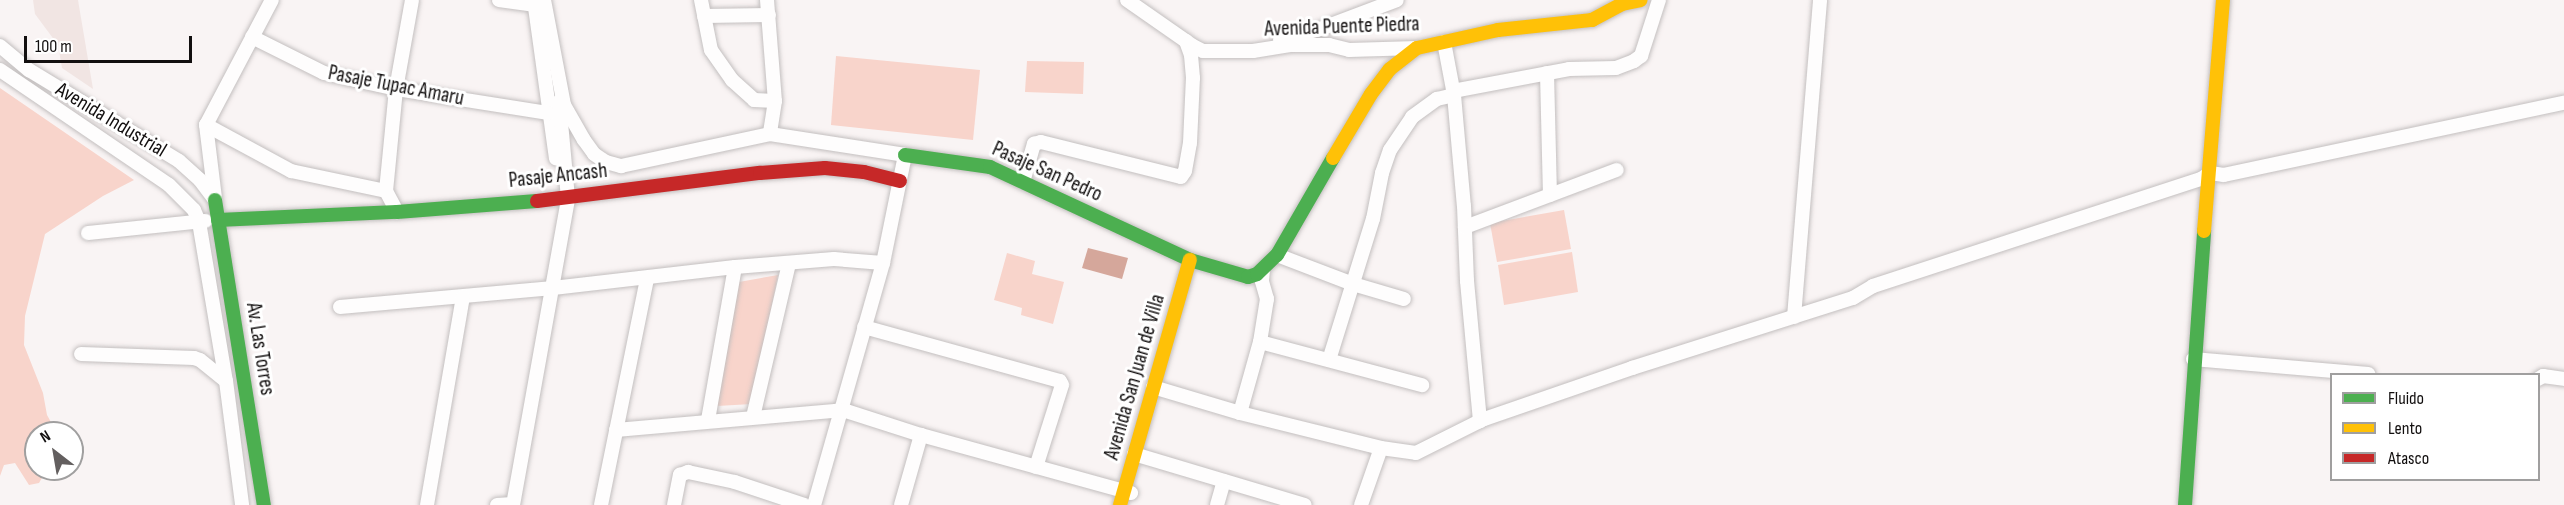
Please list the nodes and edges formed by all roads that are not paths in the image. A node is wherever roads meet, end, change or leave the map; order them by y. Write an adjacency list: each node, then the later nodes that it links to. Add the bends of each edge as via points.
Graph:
1 (272, 0): 16 (street)
2 (412, 0): 25 (street)
3 (499, 0): 12 (street)
4 (701, 0): 15 (street)
5 (766, 0): 14 (street)
6 (1127, 0): 17 (street)
7 (1397, 0): 21 (street)
8 (1641, 0): 13 (street, Avenida Puente Piedra)
9 (1659, 0): 23 (street, via 1641,56 1634,61 1616,68)
10 (1820, 0): 58 (street)
11 (2223, 0): 34 (street)
12 (538, 2): 24 (street, Pasaje San Pedro); 29 (street)
13 (1622, 2): 18 (street, Avenida Puente Piedra, via 1592,20 1498,30)
14 (769, 15): 15 (street); 27 (street)
15 (704, 16): 27 (street, via 711,50 732,80 754,100)
16 (252, 37): 25 (street, Pasaje Tupac Amaru, via 318,71); 30 (street)
17 (1186, 41): 21 (street, via 1203,51); 36 (street, via 1193,78 1190,143 1181,177 1041,142 1034,144)
18 (1444, 42): 20 (street, Avenida Puente Piedra); 26 (street)
19 (0, 46): 40 (street, Avenida Industrial, via 29,70 179,161)
20 (1417, 48): 21 (street, Avenida Puente Piedra, via 1349,50 1329,45 1292,45); 46 (street, via 1390,69 1371,94)
21 (1253, 51)
22 (0, 70): 43 (street, via 169,185 194,210)
23 (1547, 73): 26 (street); 38 (street)
24 (557, 79): 31 (street, Pasaje San Pedro, via 564,105 594,154 621,166); 39 (street)
25 (396, 89): 29 (street, Pasaje Tupac Amaru); 37 (street)
26 (1453, 93): 44 (street); 53 (street, via 1412,117 1390,150)
27 (775, 101): 31 (street)
28 (2564, 104): 34 (street, via 2224,175)
29 (548, 113): 39 (street, via 560,178)
30 (206, 125): 37 (street, via 291,171); 40 (street)
31 (770, 134): 32 (street, Pasaje San Pedro)
32 (905, 155): 35 (street); 36 (street, Pasaje San Pedro, via 984,165)
33 (1617, 170): 38 (street)
34 (2210, 172): 58 (street, via 2201,179 1873,286 1853,298); 62 (street)
35 (900, 181): 39 (street, Pasaje Ancash, via 825,168); 48 (street)
36 (1023, 182): 47 (street, Pasaje San Pedro)
37 (386, 191): 41 (street)
38 (1550, 195): 44 (street)
39 (568, 198): 41 (street, Pasaje Ancash); 54 (street)
40 (215, 200): 42 (street, Av. Las Torres)
41 (397, 212): 42 (street, Pasaje Ancash)
42 (218, 220): 43 (street); 84 (street, Av. Las Torres)
43 (199, 222): 45 (street); 67 (street, Av. Las Torres)
44 (1465, 227): 74 (street)
45 (88, 233)
46 (1277, 255): 51 (street); 53 (street)
47 (1194, 261): 51 (street, Pasaje San Pedro, via 1248,277); 69 (street, Avenida San Juan de Villa)
48 (883, 263): 49 (street, via 834,259); 59 (street)
49 (789, 264): 50 (street); 72 (street)
50 (735, 267): 52 (street); 73 (street)
51 (1263, 270): 60 (street, via 1267,299)
52 (647, 279): 54 (street); 75 (street)
53 (1353, 284): 56 (street); 63 (street)
54 (553, 288): 55 (street); 82 (street)
55 (463, 297): 57 (street); 85 (street)
56 (1404, 299)
57 (340, 307)
58 (1794, 317): 74 (street)
59 (864, 327): 70 (street); 79 (street, via 1060,381 1062,385)
60 (1260, 342): 63 (street); 71 (street)
61 (81, 354): 67 (street, via 194,358)
62 (2193, 359): 64 (street); 96 (street)
63 (1329, 360): 68 (street)
64 (2346, 373)
65 (2540, 378): 66 (street)
66 (2564, 379)
67 (226, 381): 83 (street, Av. Las Torres)
68 (1422, 385)
69 (1158, 388): 71 (street); 78 (street, Avenida San Juan de Villa)
70 (843, 410): 72 (street); 76 (street); 90 (street)
71 (1240, 413): 77 (street)
72 (753, 417): 73 (street)
73 (708, 420): 75 (street)
74 (1480, 421): 77 (street, via 1416,453)
75 (616, 430): 87 (street)
76 (921, 435): 79 (street); 91 (street)
77 (1381, 448): 95 (street)
78 (1138, 455): 80 (street); 81 (street, Avenida San Juan de Villa)
79 (1036, 467): 81 (street)
80 (1224, 481): 93 (street); 94 (street)
81 (1128, 496): 92 (street, Avenida San Juan de Villa)
82 (513, 504): 86 (street)
83 (242, 505)
84 (264, 505)
85 (427, 505)
86 (497, 505)
87 (601, 505)
88 (674, 505): 89 (street, via 680,476 688,472 735,482)
89 (804, 505)
90 (814, 505)
91 (901, 505)
92 (1120, 505)
93 (1217, 505)
94 (1302, 505)
95 (1361, 505)
96 (2185, 505)

